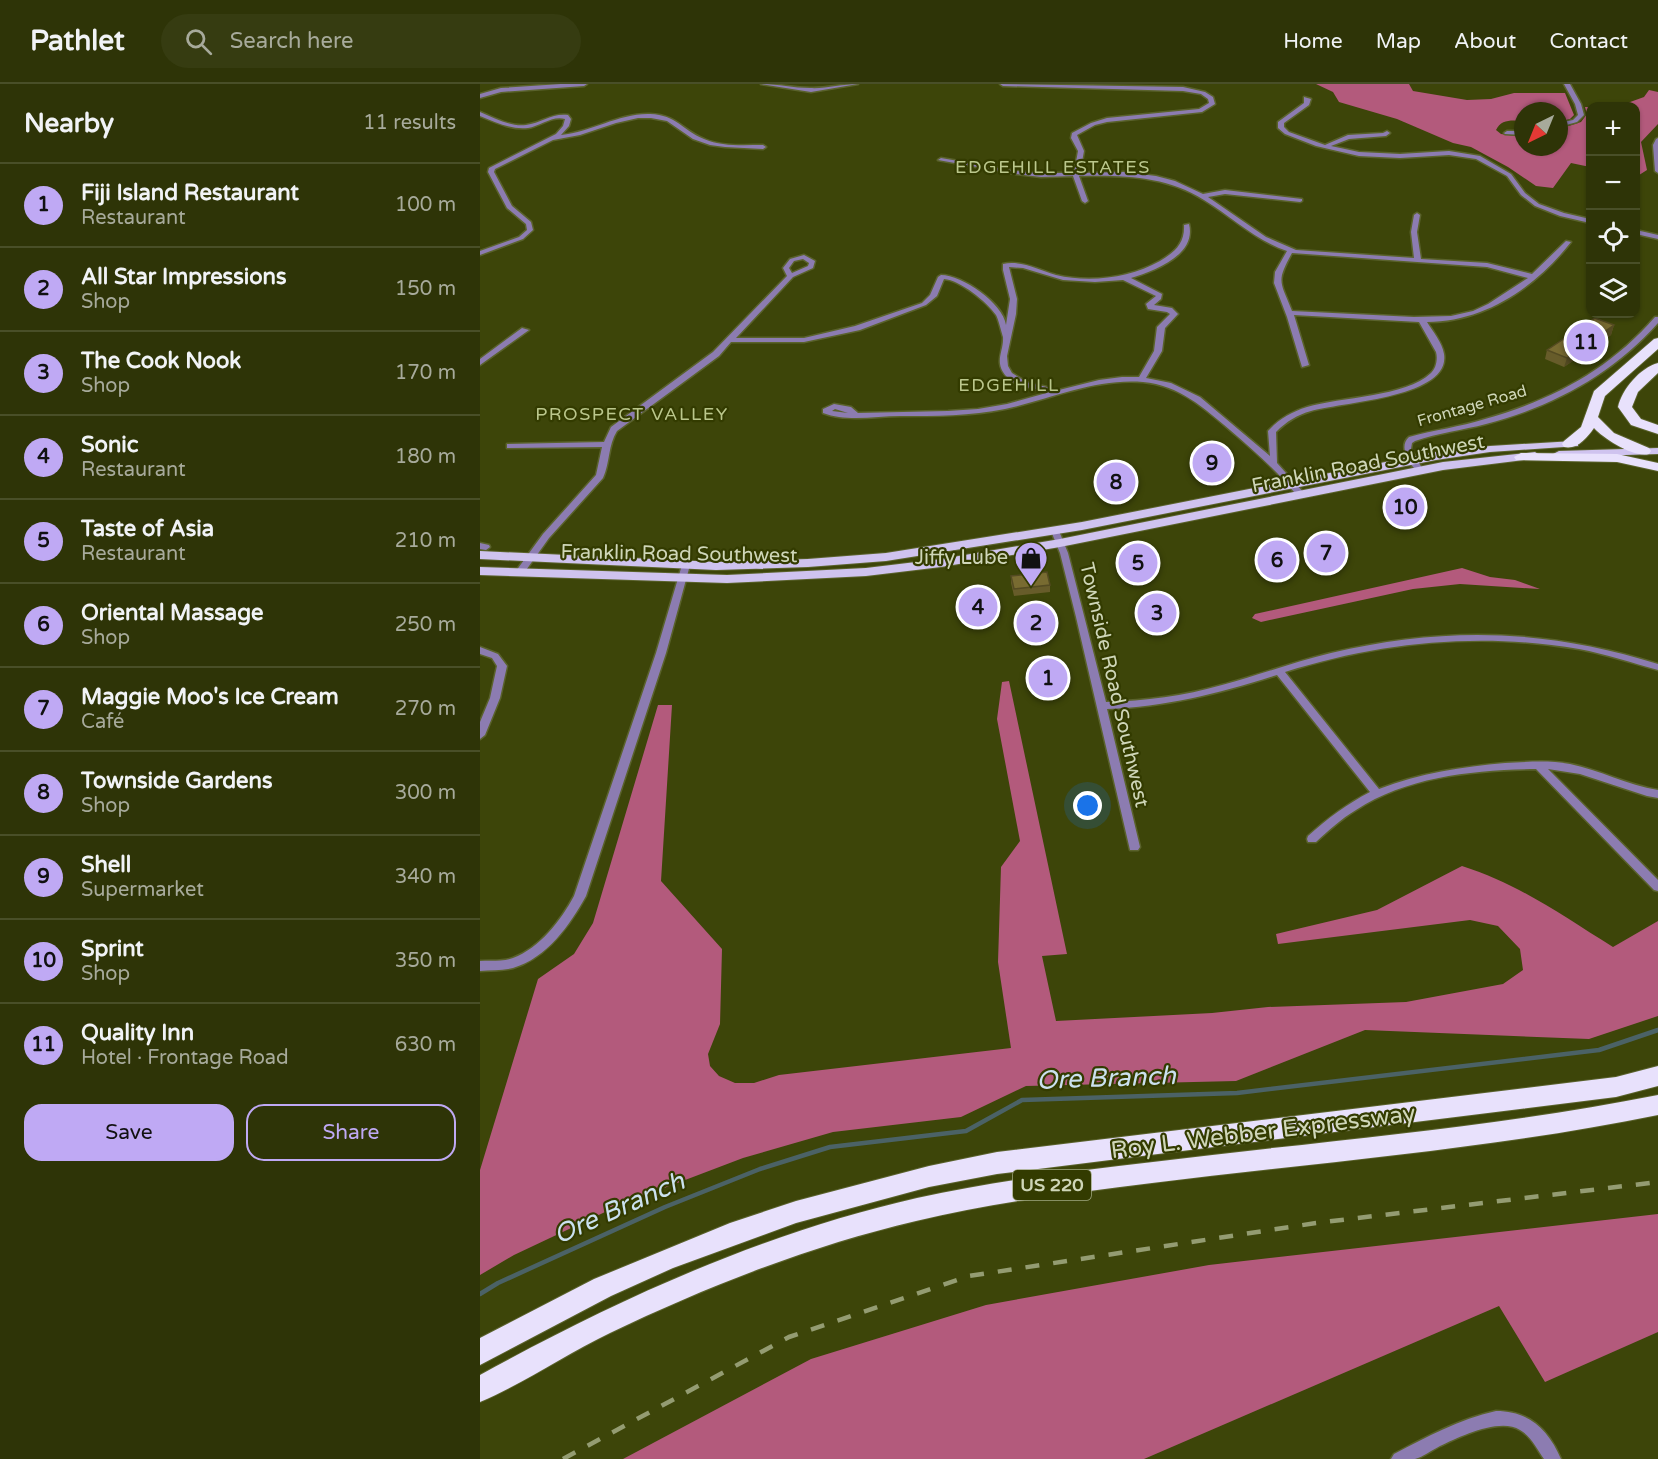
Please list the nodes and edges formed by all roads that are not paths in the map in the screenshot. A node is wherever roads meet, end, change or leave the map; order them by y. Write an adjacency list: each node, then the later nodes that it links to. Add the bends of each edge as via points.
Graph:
1 (584, 84): 6 (street, via 501,90)
2 (764, 84): 3 (street, via 811,90)
3 (855, 84)
4 (1002, 84): 19 (street, via 1183,89 1203,93 1212,100 1210,106 1200,111 1107,120 1077,131 1073,135 1081,151)
5 (1567, 84): 9 (street, via 1581,115)
6 (480, 96)
7 (1306, 98): 16 (street, via 1307,104 1283,121 1281,128)
8 (480, 114): 13 (street, via 519,127 566,116 566,126)
9 (1568, 123)
10 (1387, 133): 16 (street, via 1341,139)
11 (1507, 133): 12 (street)
12 (1514, 133)
13 (553, 138): 15 (street, via 584,134 619,120 651,116 673,120 694,137 708,142); 30 (street, via 489,167 505,202 529,224 530,230 521,238)
14 (1658, 140): 18 (street)
15 (763, 147)
16 (1323, 147): 24 (street, via 1383,156 1449,153 1478,157 1509,176 1537,205)
17 (941, 160): 19 (street, via 1005,172)
18 (1658, 171)
19 (1076, 173): 20 (street, via 1153,177 1183,185); 22 (street)
20 (1202, 196): 21 (street, via 1225,192); 29 (street)
21 (1300, 200)
22 (1084, 201)
23 (1417, 215): 31 (street, via 1414,232)
24 (1586, 220)
25 (1187, 225): 34 (street, via 1184,244 1174,255)
26 (1640, 233): 27 (street)
27 (1658, 237)
28 (1568, 242): 33 (street, via 1550,265)
29 (1290, 251): 31 (street); 35 (street, via 1276,277)
30 (480, 253)
31 (1418, 260): 33 (street, via 1495,266)
32 (791, 276): 40 (street)
33 (1534, 277): 37 (street, via 1474,313)
34 (1125, 278): 39 (street, via 1064,278 1011,263 1004,266 1015,293); 45 (street, via 1160,295 1149,304 1151,307 1174,314 1161,327 1158,351)
35 (1289, 313): 37 (street); 43 (street)
36 (1658, 319): 58 (street, Frontage Road, via 1623,355 1558,394 1486,421 1413,439 1406,445)
37 (1422, 320): 57 (street, via 1441,356 1435,374 1398,392 1284,417 1272,431)
38 (525, 330): 42 (street)
39 (1007, 337): 40 (street, via 999,314 959,281 947,276 941,277 933,296 924,304 857,328 804,340); 46 (street, via 1004,354 1009,375 1024,384)
40 (731, 340): 52 (street, via 699,368 621,423)
41 (1658, 342): 48 (highway, via 1599,394)
42 (480, 363)
43 (1305, 365)
44 (1658, 367): 49 (highway, via 1638,384 1624,407 1636,422)
45 (1141, 380): 46 (street, via 1108,380); 57 (street, via 1168,385 1194,396)
46 (1056, 391): 47 (street, via 970,413)
47 (855, 414)
48 (1593, 419): 51 (highway); 53 (highway, via 1583,436)
49 (1658, 430)
50 (1658, 441): 51 (main road, Franklin Road Southwest)
51 (1618, 442): 53 (main road, Franklin Road Southwest); 55 (highway)
52 (606, 444): 54 (street); 63 (street, via 600,476)
53 (1569, 444): 58 (main road, Franklin Road Southwest, via 1490,449)
54 (510, 446)
55 (1651, 451): 56 (main road, Franklin Road Southwest)
56 (1521, 457): 58 (main road, Franklin Road Southwest); 59 (highway, via 1609,458)
57 (1274, 462): 60 (street)
58 (1416, 465): 60 (main road, Franklin Road Southwest)
59 (1658, 467)
60 (1297, 490): 61 (main road, Franklin Road Southwest)
61 (1058, 537): 64 (main road, Franklin Road Southwest, via 855,560); 67 (main road, Franklin Road Southwest, via 941,563 848,574); 71 (street, Townside Road Southwest)
62 (482, 549): 63 (main road, Franklin Road Southwest)
63 (530, 556): 64 (main road, Franklin Road Southwest); 66 (street)
64 (686, 565): 67 (street)
65 (480, 571): 66 (main road, Franklin Road Southwest)
66 (520, 571): 67 (main road, Franklin Road Southwest)
67 (682, 578): 79 (street, via 580,896 553,935 516,962)
68 (480, 650): 72 (street, via 495,656 502,666 495,698)
69 (1658, 667): 70 (street, via 1573,645 1486,638 1376,647)
70 (1279, 671): 71 (street, via 1185,698); 74 (street)
71 (1101, 706): 77 (street, Townside Road Southwest)
72 (480, 735)
73 (1538, 765): 74 (street, via 1455,772); 75 (street, via 1571,768 1624,787); 78 (street)
74 (1377, 793): 76 (street, via 1339,814)
75 (1658, 794)
76 (1312, 839)
77 (1134, 847)
78 (1658, 887)
79 (480, 966)
80 (1658, 1076): 82 (highway, Roy L. Webber Expressway / US 220, via 1616,1087 938,1173 804,1209 729,1235 607,1287)
81 (1658, 1105): 83 (highway, Roy L. Webber Expressway / US 220, via 1547,1125 1049,1185 914,1210 791,1245 701,1278 588,1329)
82 (480, 1352)
83 (480, 1389)
84 (1399, 1459): 85 (street, via 1467,1427 1504,1418 1525,1424)
85 (1553, 1459)

